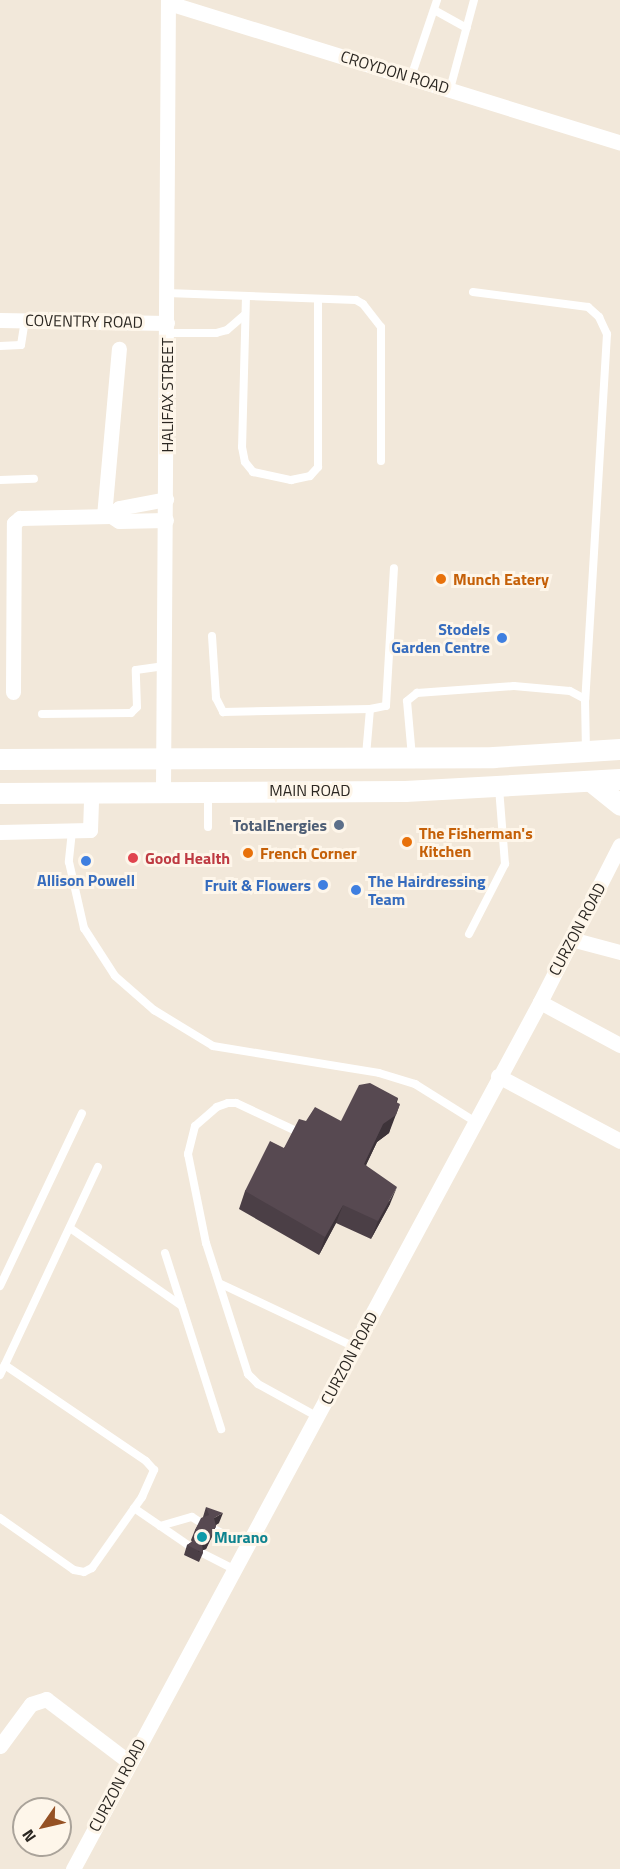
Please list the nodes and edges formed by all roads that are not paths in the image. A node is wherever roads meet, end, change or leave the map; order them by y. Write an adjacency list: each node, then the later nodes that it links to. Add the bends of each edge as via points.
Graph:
1 (437, 0): 4 (lane)
2 (474, 0): 5 (lane)
3 (169, 2): 6 (street, CROYDON ROAD); 10 (street, HALIFAX STREET)
4 (436, 10): 5 (lane); 6 (lane)
5 (467, 28): 7 (lane)
6 (411, 77): 7 (street, CROYDON ROAD)
7 (450, 89): 8 (street, CROYDON ROAD)
8 (620, 143)
9 (472, 292): 29 (lane, via 588,307 599,317 607,334)
10 (167, 293): 11 (lane); 16 (street, HALIFAX STREET)
11 (246, 296): 12 (lane); 13 (lane)
12 (318, 301): 13 (lane, via 318,467 310,476 291,480 253,471 245,462); 19 (lane, via 356,300 381,327)
13 (244, 315): 16 (lane, via 227,330 216,333)
14 (0, 320): 15 (street, COVENTRY ROAD)
15 (25, 320): 16 (street, COVENTRY ROAD); 17 (lane, via 21,345)
16 (167, 328): 22 (street, HALIFAX STREET)
17 (0, 346)
18 (119, 349): 23 (street)
19 (381, 462)
20 (34, 479): 21 (lane)
21 (0, 480)
22 (166, 499): 23 (street, via 119,508); 24 (street, HALIFAX STREET)
23 (108, 516): 24 (street, via 119,521); 28 (street, via 20,518 14,523)
24 (165, 520): 27 (street, HALIFAX STREET)
25 (394, 568): 30 (lane, via 386,706)
26 (212, 636): 30 (lane, via 216,698 223,712)
27 (163, 666): 31 (lane, via 136,670 137,707 131,713); 35 (street, HALIFAX STREET)
28 (13, 692)
29 (585, 699): 33 (lane); 34 (lane, via 570,691 514,687 417,693 407,700)
30 (370, 709): 36 (lane)
31 (42, 714)
32 (620, 749): 33 (main road, MAIN ROAD)
33 (586, 751): 34 (main road, MAIN ROAD)
34 (412, 757): 36 (main road, MAIN ROAD)
35 (162, 758): 36 (main road, MAIN ROAD); 37 (main road, MAIN ROAD); 41 (street, HALIFAX STREET)
36 (366, 758)
37 (0, 759)
38 (620, 779): 39 (main road, MAIN ROAD)
39 (592, 782): 40 (main road, MAIN ROAD); 45 (main road)
40 (499, 788): 42 (main road, MAIN ROAD); 50 (lane, via 505,864)
41 (163, 789): 42 (main road, MAIN ROAD); 43 (main road, MAIN ROAD)
42 (208, 790): 46 (lane)
43 (90, 792): 44 (main road, MAIN ROAD); 47 (street, via 90,830)
44 (0, 793)
45 (620, 805)
46 (208, 827)
47 (72, 831): 48 (street); 58 (lane, via 69,862 84,928 115,976 154,1010 213,1046 379,1073 415,1084)
48 (0, 832)
49 (620, 845): 51 (street, CURZON ROAD)
50 (469, 934)
51 (573, 935): 52 (street); 53 (street); 54 (street, CURZON ROAD)
52 (620, 943)
53 (620, 952)
54 (540, 1002): 55 (street); 56 (street, CURZON ROAD)
55 (620, 1045)
56 (498, 1076): 58 (street, CURZON ROAD); 60 (street)
57 (82, 1113): 65 (lane)
58 (474, 1121): 67 (street, CURZON ROAD)
59 (294, 1130): 64 (lane, via 236,1103 228,1103 205,1116 190,1134 190,1177)
60 (620, 1142)
61 (98, 1167): 62 (lane)
62 (70, 1228): 66 (lane); 68 (lane)
63 (165, 1253): 66 (lane)
64 (221, 1284): 67 (lane); 70 (lane, via 248,1374 258,1384)
65 (0, 1286)
66 (182, 1306): 71 (lane)
67 (355, 1347): 70 (street, CURZON ROAD)
68 (5, 1365): 69 (lane); 72 (lane, via 146,1461 154,1470 153,1478)
69 (0, 1375)
70 (318, 1417): 78 (street, CURZON ROAD)
71 (221, 1429)
72 (134, 1509): 73 (lane, via 92,1568 84,1572 74,1570); 75 (lane)
73 (0, 1518)
74 (200, 1522): 75 (lane, via 192,1518)
75 (160, 1526): 77 (lane)
76 (216, 1530): 78 (lane)
77 (188, 1545)
78 (248, 1546): 80 (street, CURZON ROAD)
79 (204, 1554): 80 (lane)
80 (235, 1570): 82 (street, CURZON ROAD)
81 (0, 1746): 82 (street, via 31,1704 46,1699)
82 (129, 1762): 83 (street, CURZON ROAD)
83 (73, 1869)

